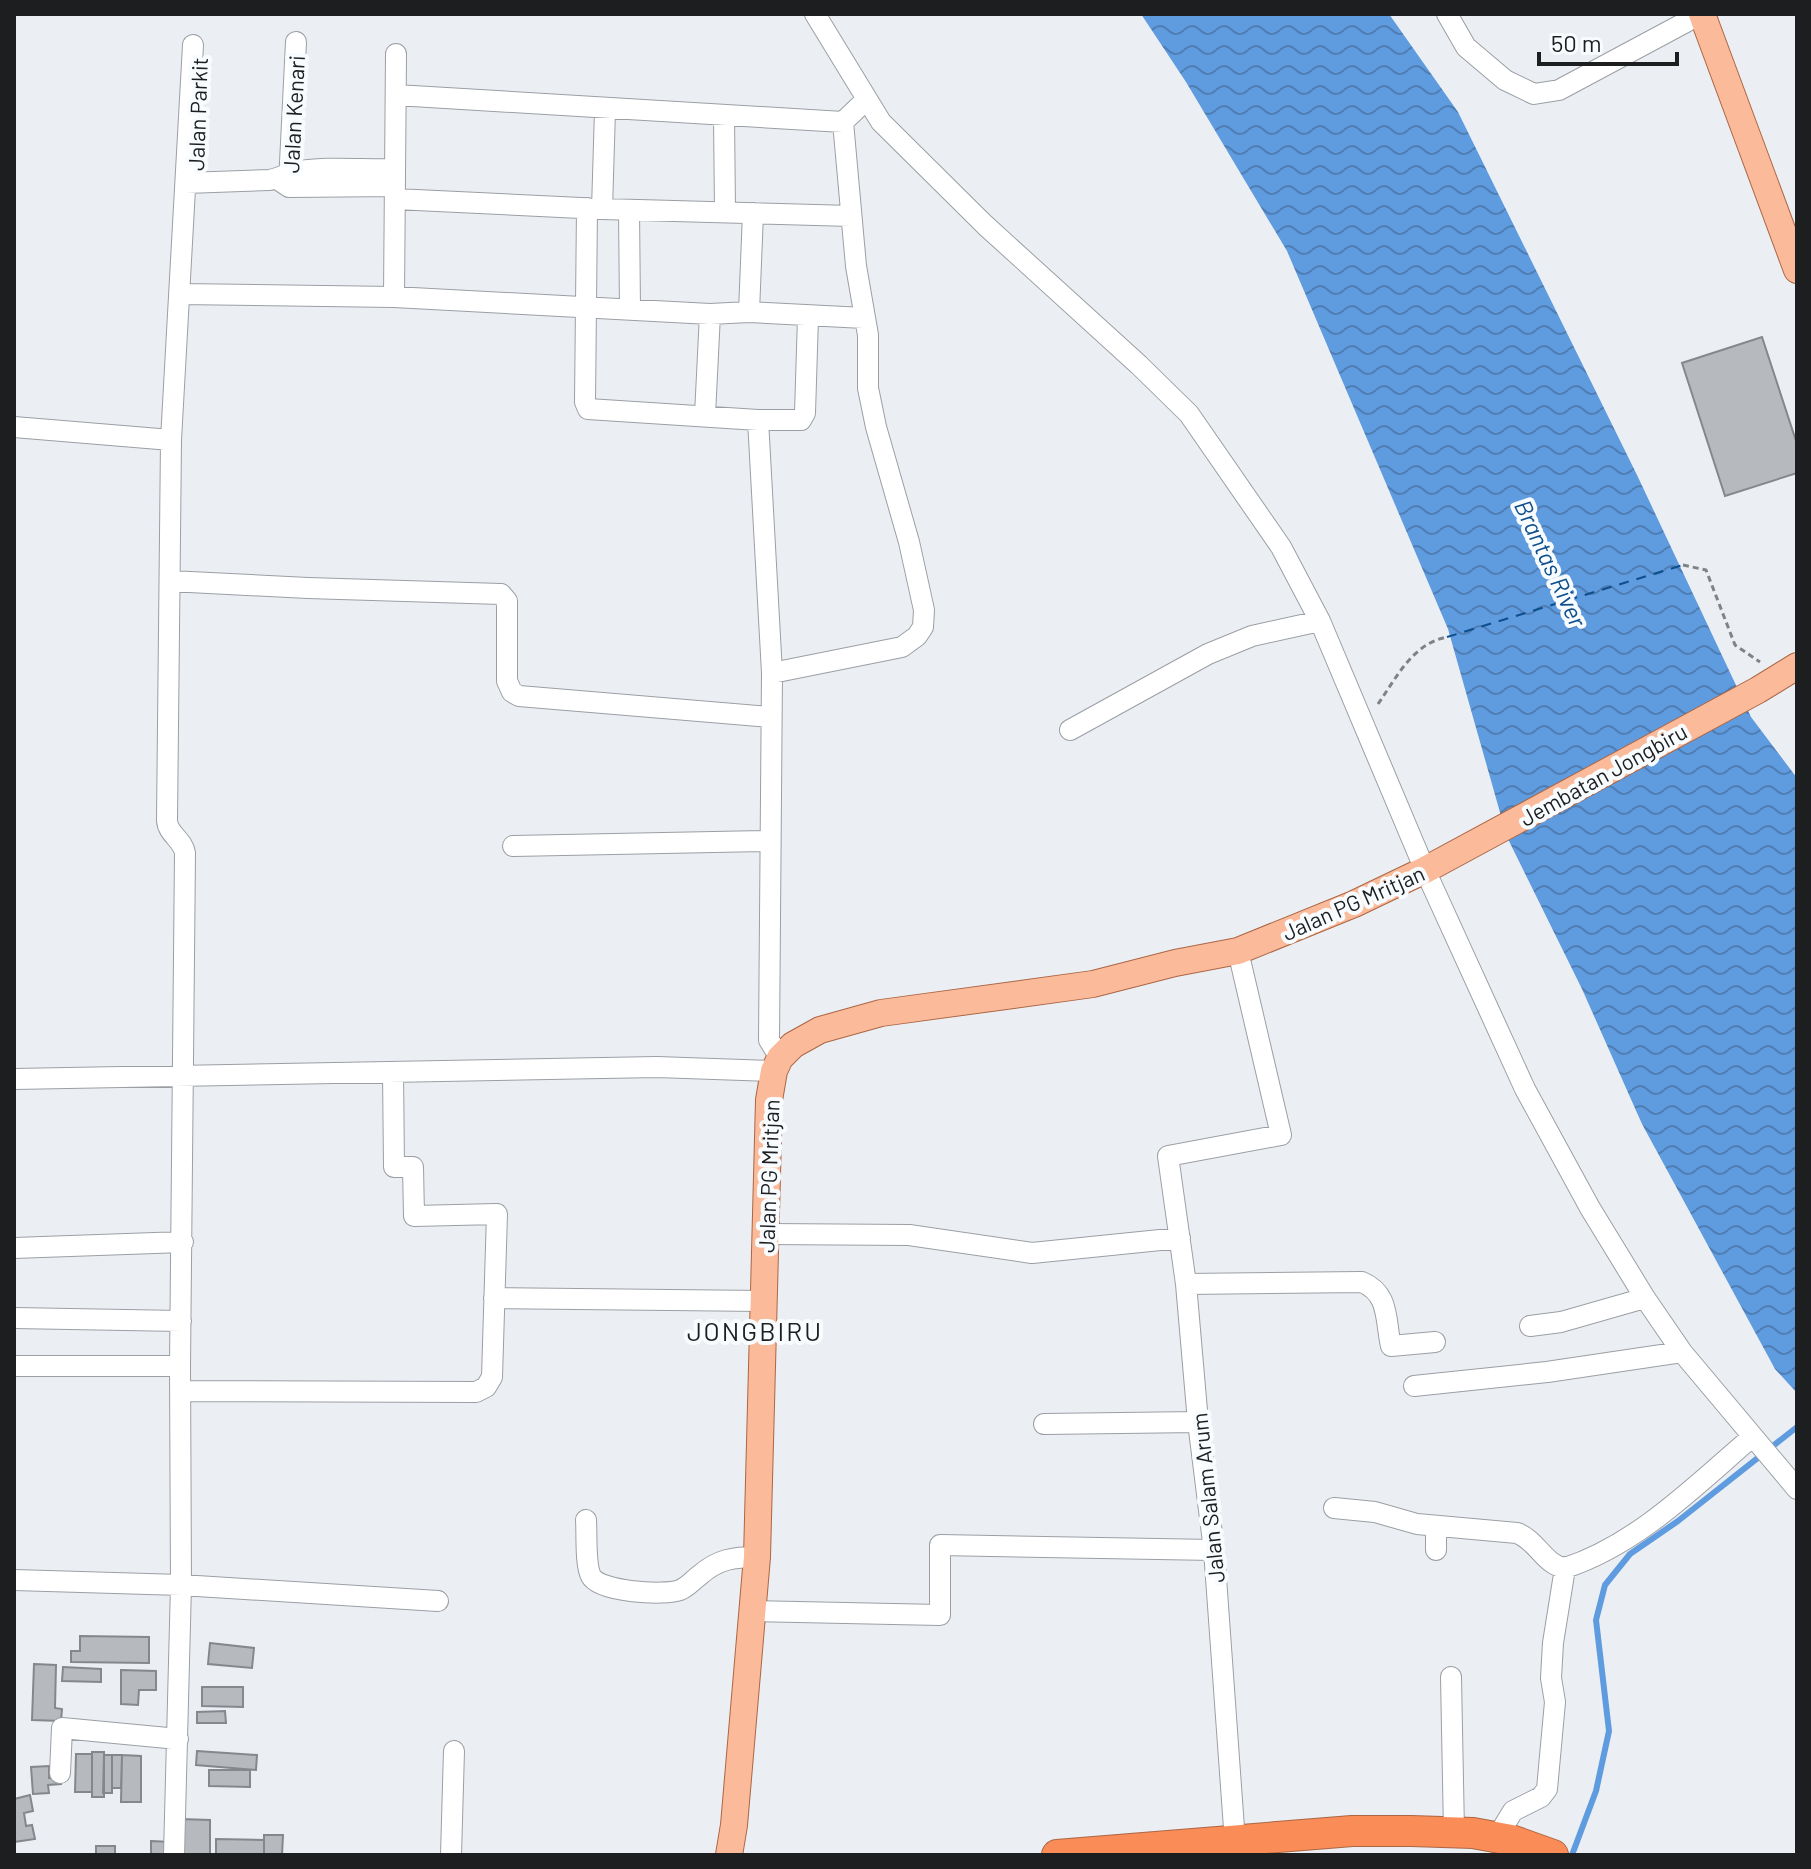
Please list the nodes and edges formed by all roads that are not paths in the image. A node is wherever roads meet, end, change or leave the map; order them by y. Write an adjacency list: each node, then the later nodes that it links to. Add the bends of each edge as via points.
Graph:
1 (815, 14): 8 (street)
2 (1447, 14): 3 (street, via 1466,47 1505,80 1534,94 1559,90)
3 (1702, 14): 20 (main road)
4 (296, 42): 12 (street, Jalan Kenari)
5 (196, 45): 13 (street)
6 (396, 54): 7 (street)
7 (396, 95): 9 (street); 14 (street)
8 (866, 100): 11 (street); 34 (street, via 881,122 985,225 1189,414 1281,547)
9 (605, 110): 10 (street); 15 (street)
10 (724, 116): 11 (street); 17 (street)
11 (843, 122): 19 (street)
12 (285, 180): 13 (street); 14 (street)
13 (190, 183): 21 (street)
14 (395, 185): 15 (street); 22 (street)
15 (594, 208): 16 (street); 23 (street)
16 (629, 210): 17 (street); 24 (street)
17 (725, 211): 18 (street)
18 (753, 213): 19 (street); 25 (street)
19 (851, 216): 28 (street)
20 (1797, 270)
21 (180, 294): 22 (street); 32 (street)
22 (394, 297): 23 (street)
23 (587, 306): 24 (street); 29 (street, via 588,409)
24 (630, 309): 26 (street)
25 (749, 312): 26 (street); 27 (street)
26 (710, 314): 29 (street)
27 (808, 317): 28 (street); 30 (street, via 805,413 797,422)
28 (864, 318): 36 (street, via 868,388 909,542 923,627 902,647)
29 (705, 415): 30 (street)
30 (758, 420): 36 (street)
31 (14, 427): 32 (street)
32 (171, 440): 33 (street)
33 (170, 581): 37 (street, via 501,594 507,601 507,681 519,696); 45 (street, via 167,825 185,853)
34 (1320, 621): 38 (street, via 1252,636 1208,654); 41 (street)
35 (1797, 667): 41 (main road, Jembatan Jongbiru)
36 (772, 673): 37 (street)
37 (771, 717): 39 (street)
38 (1070, 730)
39 (769, 841): 40 (street); 43 (street, via 769,1040)
40 (513, 846)
41 (1431, 867): 42 (main road, Jalan PG Mritjan); 53 (street, via 1525,1089)
42 (1238, 951): 43 (main road, Jalan PG Mritjan, via 1093,984 881,1013 820,1030 793,1045); 48 (street, Jalan Salam Arum, via 1281,1135 1168,1156)
43 (777, 1064): 44 (street); 47 (main road, Jalan PG Mritjan, via 769,1100)
44 (393, 1072): 45 (street); 52 (street, via 394,1167 413,1167 414,1216 497,1214)
45 (184, 1076): 46 (street); 49 (street)
46 (14, 1079)
47 (767, 1234): 48 (street, via 909,1235 1032,1253); 54 (main road, Jalan PG Mritjan)
48 (1180, 1238): 51 (street, Jalan Salam Arum)
49 (183, 1242): 50 (street); 56 (street)
50 (14, 1248)
51 (1186, 1284): 58 (street, via 1362,1282 1382,1296 1391,1346); 64 (street, Jalan Salam Arum)
52 (494, 1298): 54 (street); 63 (street, via 492,1377 476,1392)
53 (1645, 1298): 57 (street); 59 (street)
54 (763, 1301): 73 (main road, Jalan PG Mritjan)
55 (14, 1318): 56 (street)
56 (181, 1321): 61 (street)
57 (1530, 1326)
58 (1435, 1342)
59 (1682, 1352): 62 (street); 66 (street)
60 (14, 1366): 61 (street)
61 (180, 1366): 63 (street)
62 (1414, 1386)
63 (181, 1391): 76 (street)
64 (1198, 1422): 65 (street); 71 (street, Jalan Salam Arum)
65 (1044, 1424)
66 (1752, 1437): 67 (street); 74 (street, via 1651,1520 1602,1553)
67 (1797, 1489)
68 (1334, 1508): 70 (street)
69 (586, 1520): 73 (street, via 589,1574 611,1589 671,1593 685,1589 720,1560)
70 (1436, 1526): 72 (street); 74 (street, via 1517,1533)
71 (1214, 1550): 78 (street, via 940,1545 940,1615); 85 (street, Jalan Salam Arum)
72 (1436, 1550)
73 (757, 1557): 78 (main road, Jalan PG Mritjan)
74 (1565, 1568): 84 (street, via 1553,1643 1555,1702 1547,1789 1513,1811)
75 (14, 1580): 76 (street)
76 (181, 1585): 77 (street); 80 (street)
77 (438, 1601)
78 (753, 1611): 88 (main road, Jalan PG Mritjan)
79 (1451, 1677): 83 (street)
80 (178, 1739): 82 (street, via 62,1728); 86 (street)
81 (454, 1751): 87 (street)
82 (60, 1773)
83 (1454, 1832): 84 (highway); 85 (highway, via 1352,1831)
84 (1506, 1844): 90 (highway)
85 (1247, 1846): 89 (highway)
86 (174, 1855)
87 (451, 1855)
88 (729, 1855)
89 (1057, 1855)
90 (1553, 1855)

